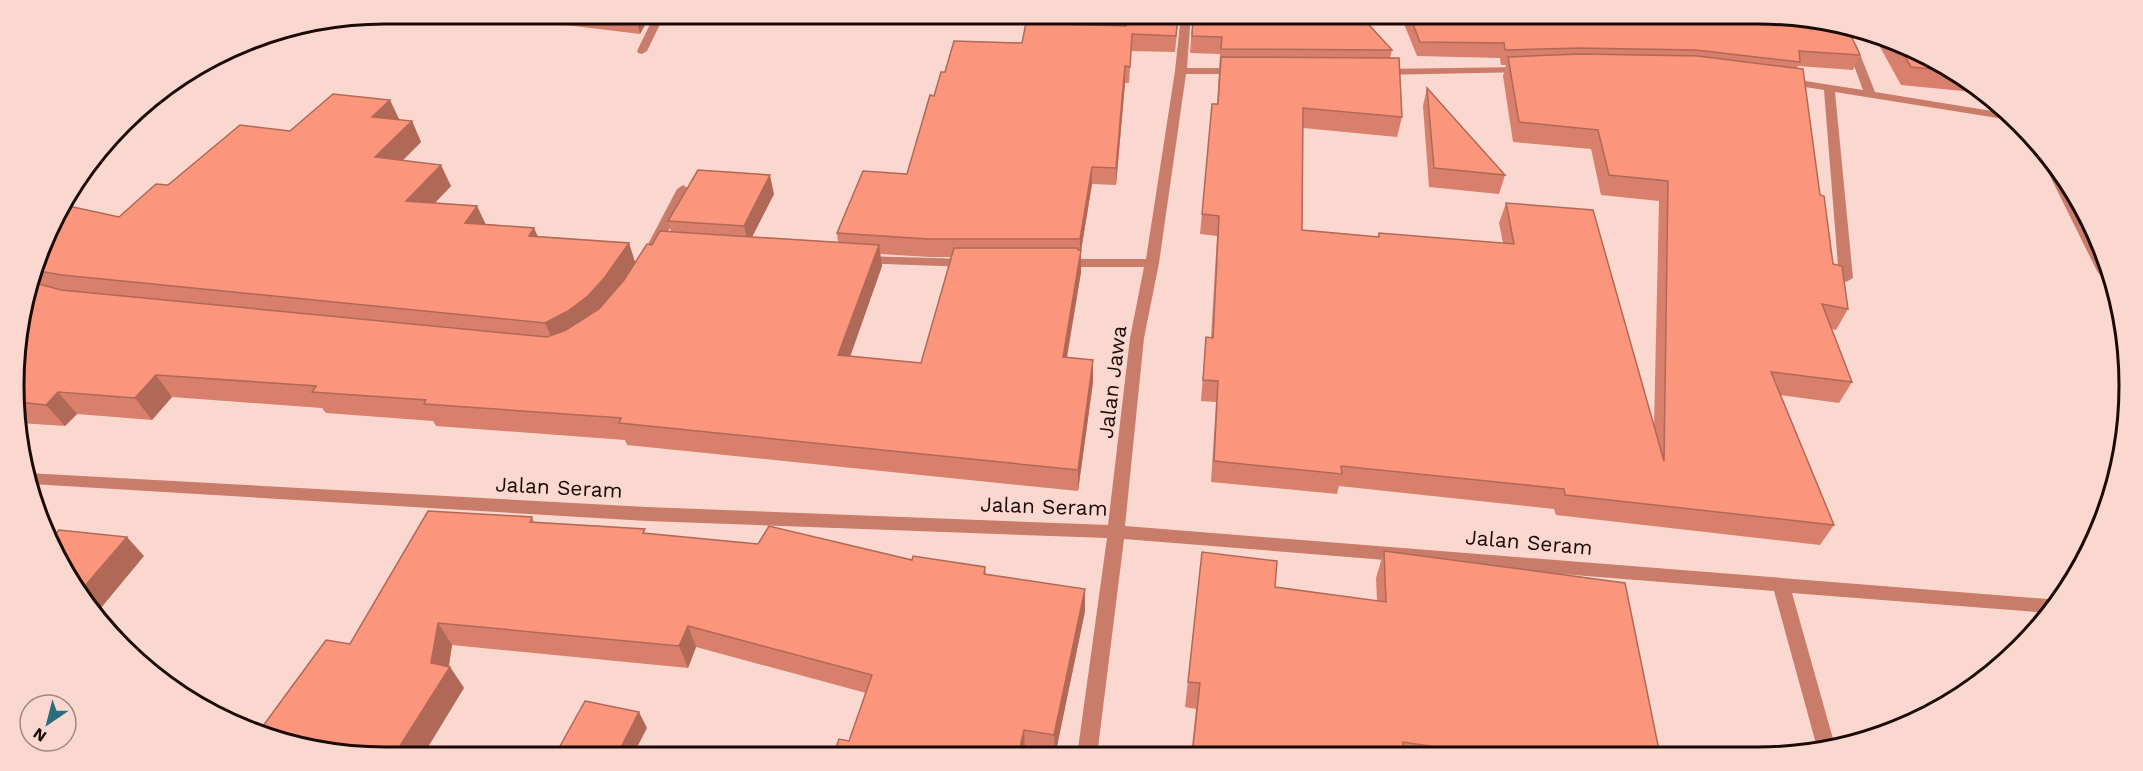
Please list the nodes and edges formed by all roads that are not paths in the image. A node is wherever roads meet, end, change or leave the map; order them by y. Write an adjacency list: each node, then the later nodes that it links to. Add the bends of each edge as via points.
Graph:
1 (655, 24): 4 (street)
2 (1185, 24): 6 (street, Jalan Jawa)
3 (1847, 35): 11 (street)
4 (642, 51)
5 (1539, 69): 8 (street)
6 (1181, 71): 7 (street); 19 (street, Jalan Jawa)
7 (1251, 71)
8 (1366, 72)
9 (1774, 80): 10 (street)
10 (1829, 88): 11 (street); 21 (street)
11 (1870, 95): 12 (street)
12 (1997, 115)
13 (682, 189): 20 (street, via 659,247)
14 (2070, 203): 15 (street)
15 (2086, 235)
16 (847, 259): 17 (street)
17 (986, 263)
18 (1053, 263): 19 (street)
19 (1152, 263): 23 (street, Jalan Jawa, via 1137,338)
20 (645, 265)
21 (1846, 278)
22 (36, 478): 23 (street, Jalan Seram, via 647,514)
23 (1116, 531): 24 (street, Jalan Seram); 27 (street, Jalan Jawa)
24 (1781, 584): 25 (street, Jalan Seram); 26 (street)
25 (2045, 605)
26 (1824, 741)
27 (1088, 747)

